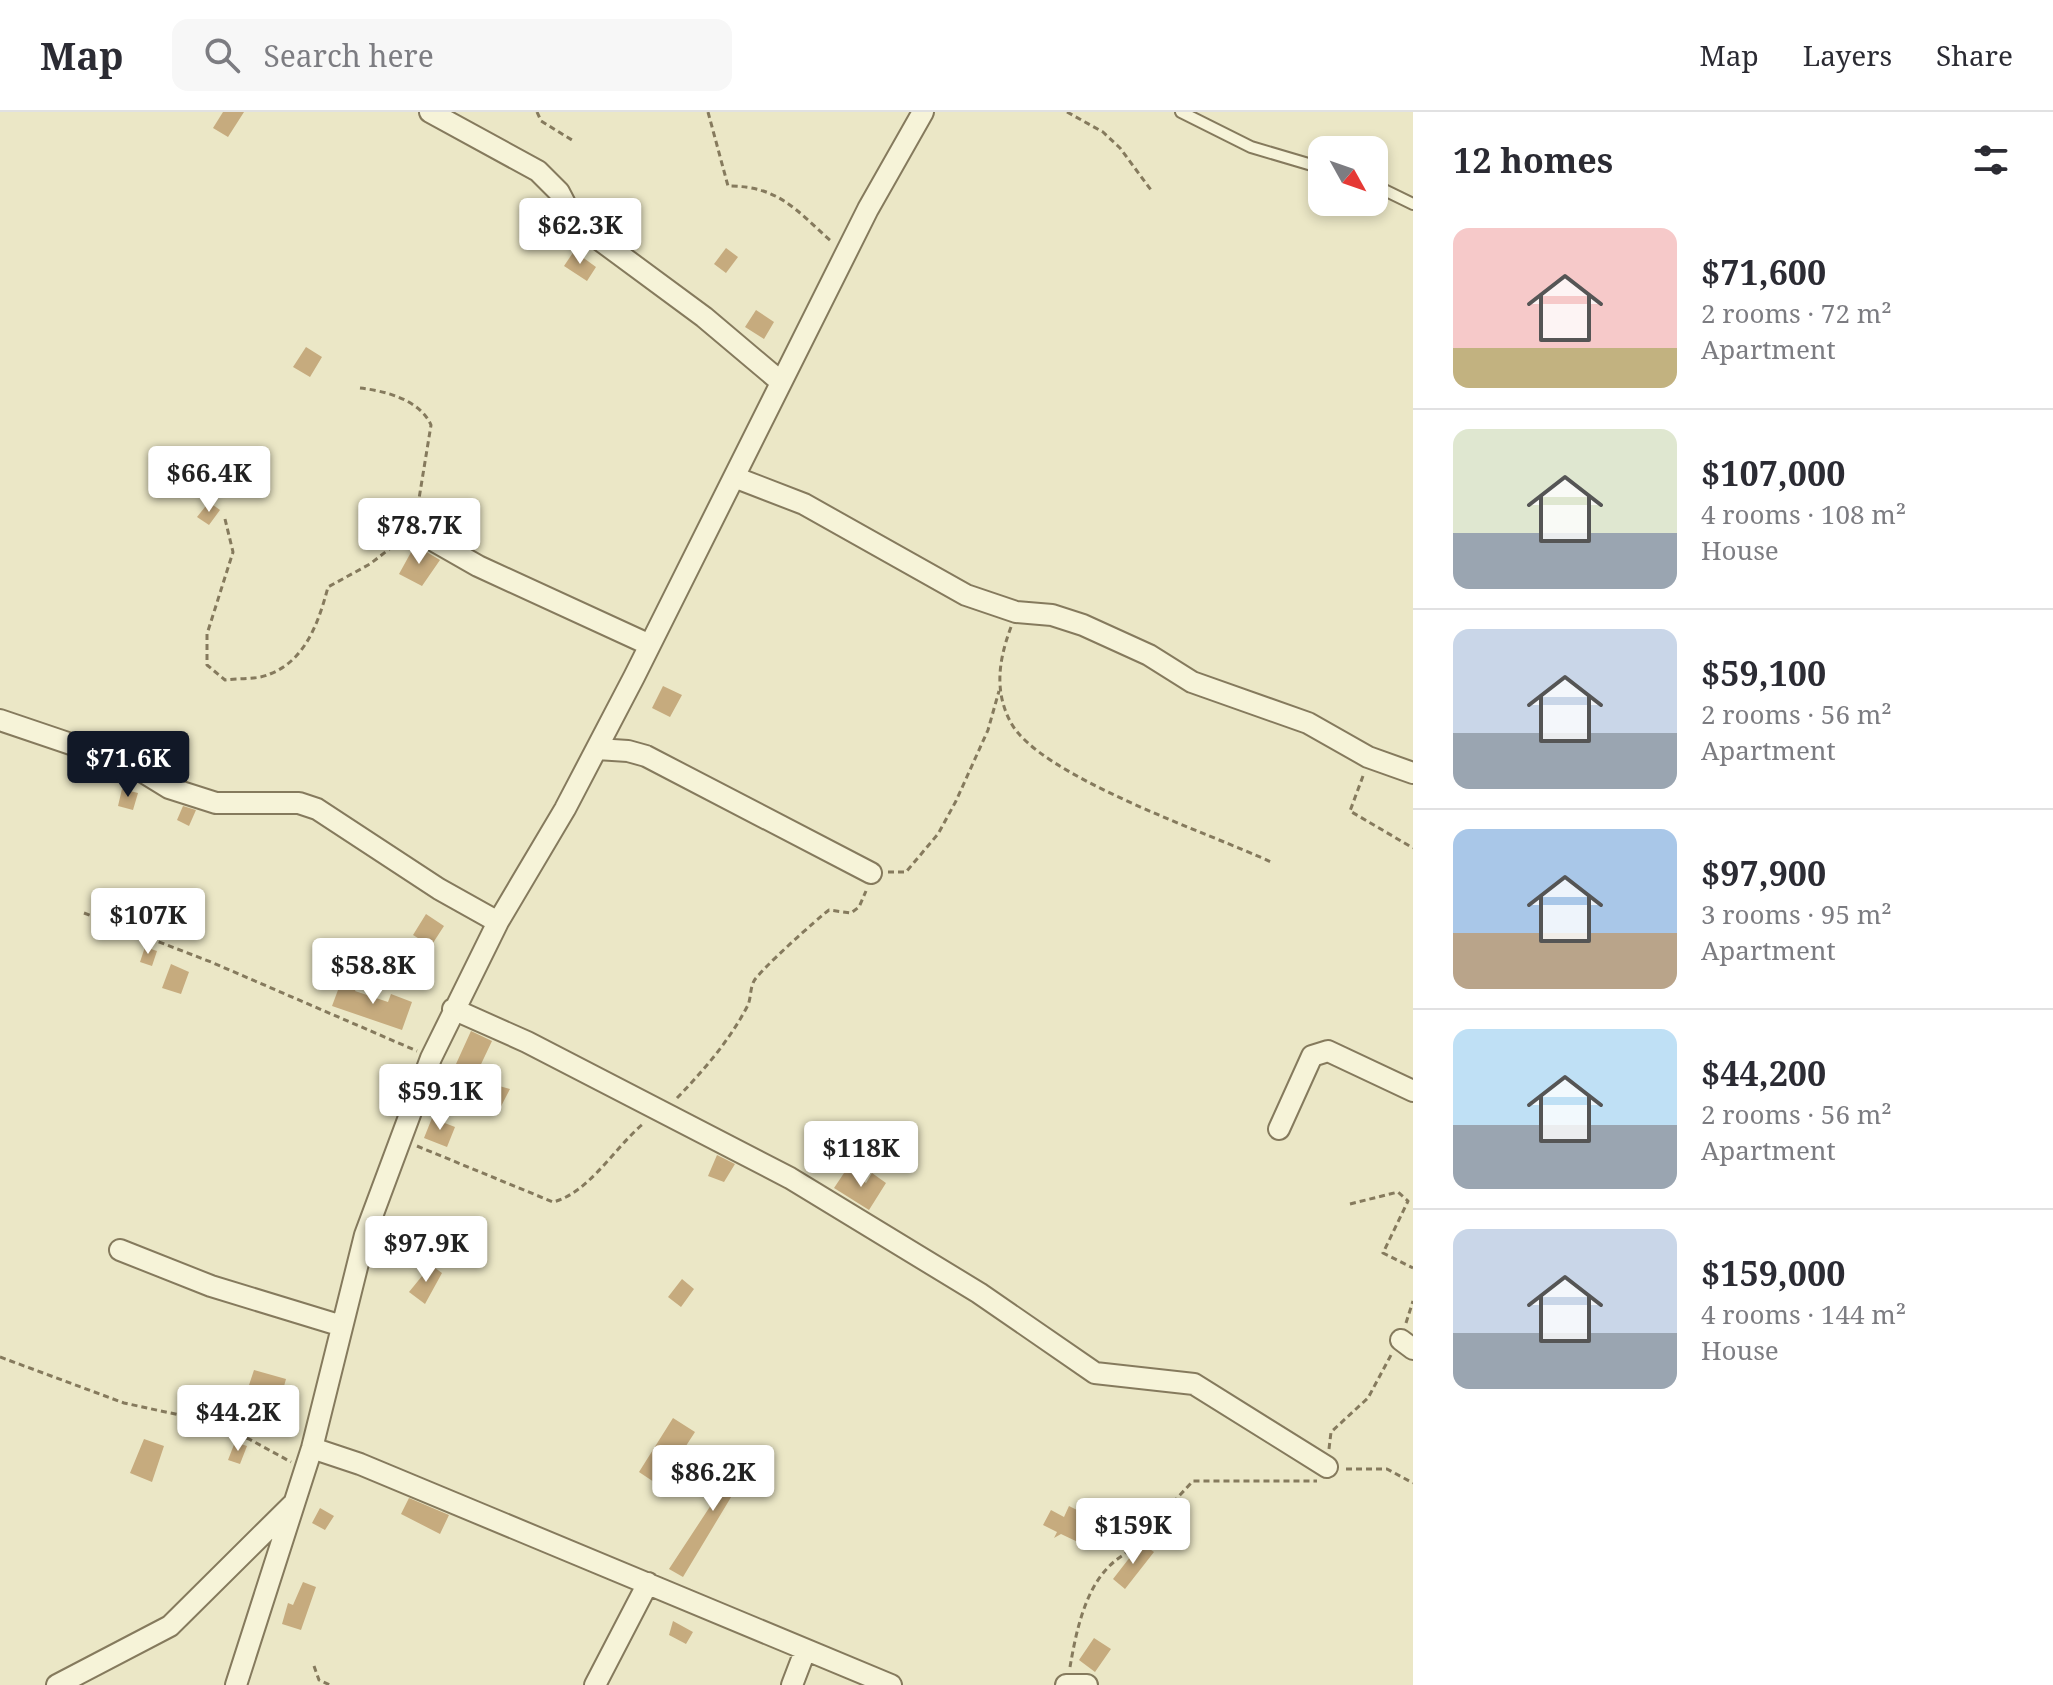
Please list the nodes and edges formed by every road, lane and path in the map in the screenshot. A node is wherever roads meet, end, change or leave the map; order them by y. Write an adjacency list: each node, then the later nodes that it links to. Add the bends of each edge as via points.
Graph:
1 (430, 112): 13 (street, via 538,171 559,192 574,221 704,317)
2 (537, 112): 7 (path, via 541,121)
3 (708, 112): 12 (path, via 728,186 755,186 791,203)
4 (923, 112): 12 (street)
5 (1067, 112): 9 (path, via 1103,132 1137,166)
6 (1181, 112): 8 (lane, via 1251,147)
7 (572, 140)
8 (1308, 164)
9 (1151, 190)
10 (1388, 192): 11 (lane)
11 (1413, 204)
12 (846, 254): 13 (street)
13 (781, 382): 15 (street)
14 (360, 388): 17 (path, via 386,392 426,414 431,425)
15 (734, 477): 18 (street, via 804,504 966,595); 19 (street)
16 (225, 519): 17 (path, via 233,552 207,634 207,665 225,680 270,674 292,658 319,622 328,587)
17 (415, 530): 19 (street, via 478,566)
18 (1016, 612): 20 (path, via 1002,650); 23 (street, via 1052,615 1104,633 1192,682 1308,723)
19 (650, 645): 22 (street)
20 (999, 691): 26 (path, via 1011,724 1039,752 1080,778); 27 (path, via 988,730 938,834 906,872)
21 (0, 720): 29 (street, via 130,764 169,788 216,803 299,803 317,809)
22 (597, 749): 27 (street, via 646,756); 29 (street)
23 (1368, 757): 24 (street); 25 (path, via 1350,811)
24 (1413, 773)
25 (1413, 848)
26 (1271, 862)
27 (871, 873): 33 (path, via 859,907 851,913 829,910 807,924 754,981 750,1002 710,1064)
28 (84, 913): 31 (path)
29 (498, 922): 30 (street)
30 (453, 1009): 31 (street); 33 (street)
31 (431, 1058): 35 (street)
32 (1413, 1091): 34 (street, via 1328,1051 1312,1056)
33 (664, 1112): 35 (path, via 631,1134 565,1199 553,1202); 44 (street, via 877,1230 1095,1373 1194,1384)
34 (1279, 1129)
35 (398, 1139): 40 (street, via 365,1235)
36 (1350, 1204): 38 (path, via 1398,1192 1408,1201 1383,1253)
37 (120, 1250): 40 (street, via 211,1286)
38 (1413, 1268)
39 (1413, 1301): 41 (path)
40 (342, 1326): 43 (street)
41 (1407, 1344): 44 (path, via 1368,1398 1331,1432)
42 (0, 1357): 45 (path, via 124,1403 189,1417 249,1439)
43 (312, 1448): 45 (street); 48 (street)
44 (1327, 1467): 46 (path, via 1387,1469); 51 (path, via 1316,1484 1193,1481 1125,1554 1111,1562 1079,1616)
45 (305, 1470): 47 (street)
46 (1413, 1483)
47 (292, 1505): 52 (street, via 170,1626); 53 (street)
48 (648, 1583): 49 (street); 55 (street)
49 (805, 1651): 56 (street); 57 (street)
50 (314, 1666): 54 (path, via 319,1680)
51 (1073, 1684)
52 (57, 1685)
53 (236, 1685)
54 (330, 1685)
55 (595, 1685)
56 (792, 1685)
57 (891, 1685)

